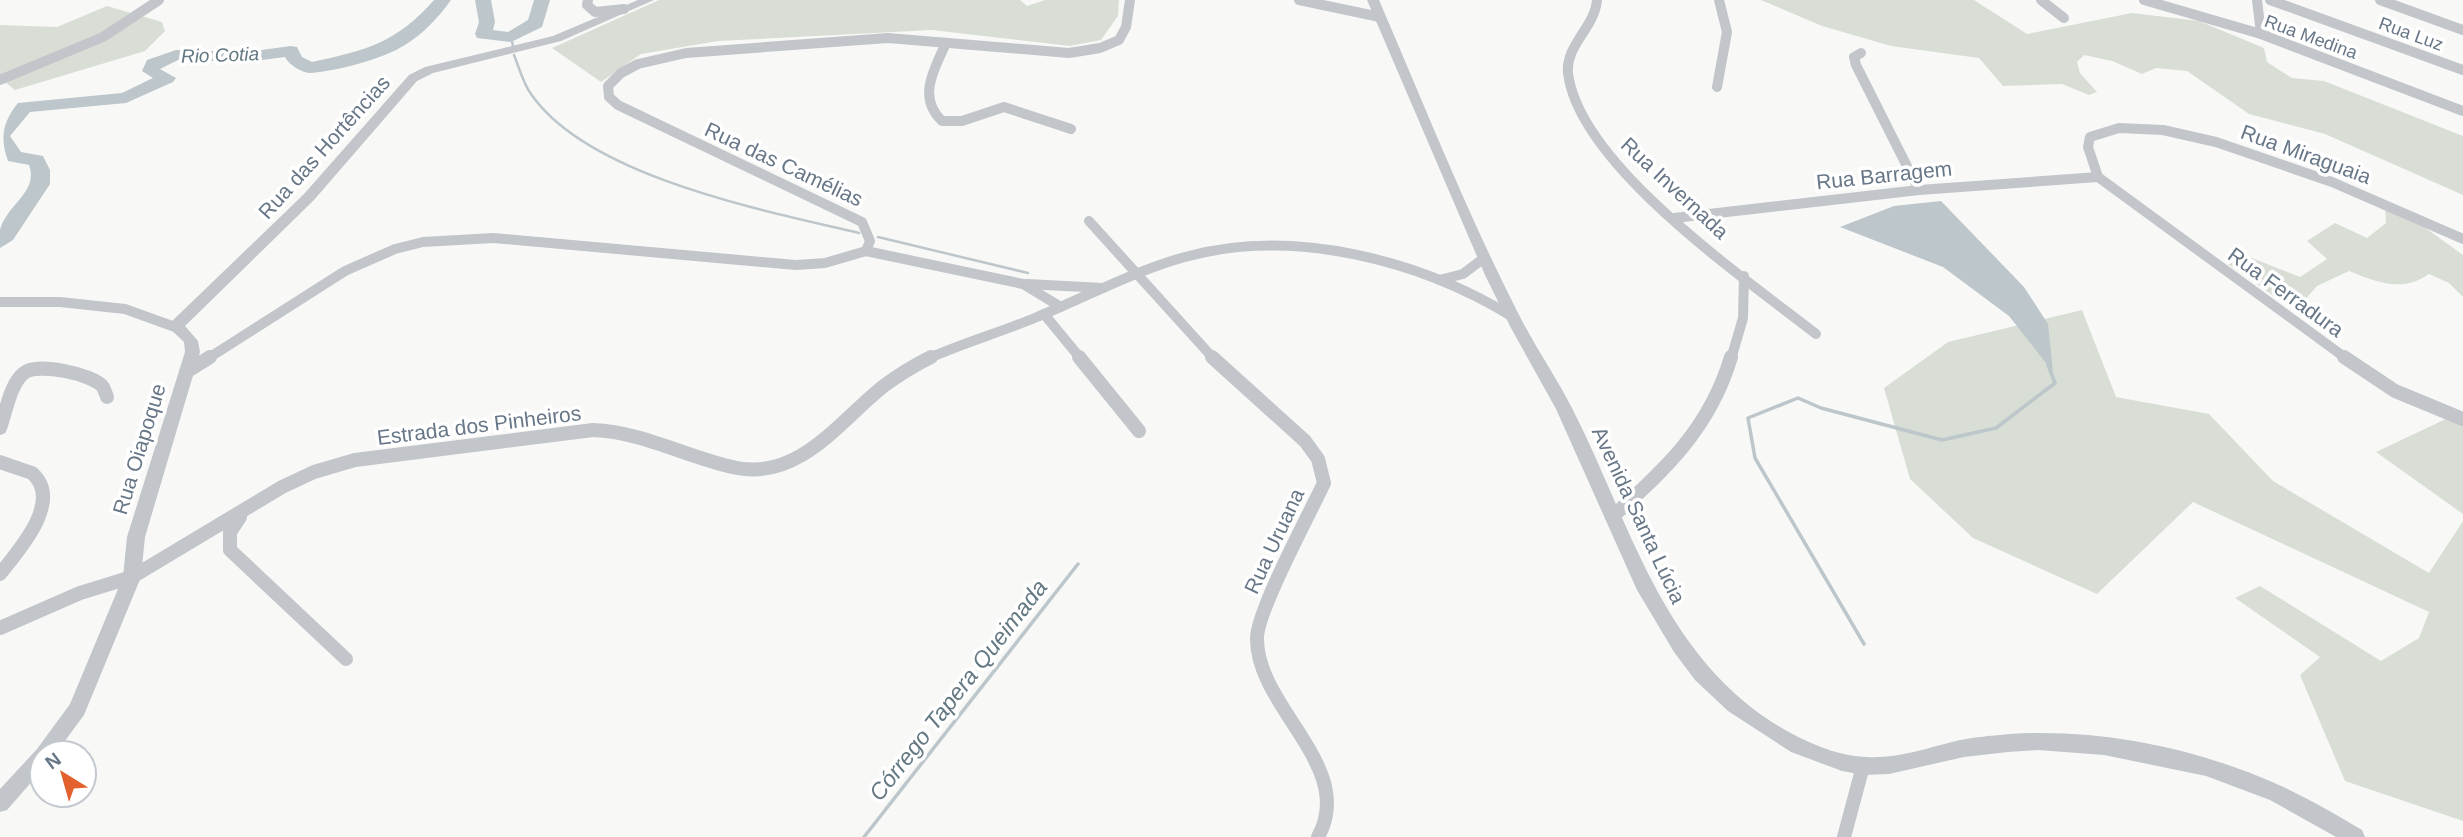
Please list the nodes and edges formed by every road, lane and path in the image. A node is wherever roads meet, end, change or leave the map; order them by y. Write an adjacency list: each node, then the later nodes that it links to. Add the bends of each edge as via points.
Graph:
1 (159, 0): 23 (street, via 97,42)
2 (588, 0): 15 (street, via 595,12)
3 (648, 0): 15 (street, Rua das Hortências)
4 (1130, 0): 20 (street, Rua das Camélias, via 1123,34 1100,48 1069,53)
5 (1299, 0): 16 (street)
6 (1373, 0): 16 (street, Avenida Santa Lúcia)
7 (1597, 0): 29 (street, Rua Invernada, via 1594,18 1567,69 1573,97 1613,159)
8 (1719, 0): 24 (street, via 1727,15 1728,31)
9 (2041, 0): 17 (street)
10 (2144, 0): 14 (street, Rua Medina)
11 (2257, 0): 19 (street)
12 (2270, 0): 22 (street, Rua Luz)
13 (2381, 0): 18 (street)
14 (2159, 3): 19 (street, Rua Medina)
15 (625, 9): 43 (street, Rua das Hortências, via 557,39 429,70 413,78 309,197)
16 (1380, 17): 33 (street, Avenida Santa Lúcia)
17 (2064, 18)
18 (2463, 30)
19 (2261, 34): 25 (street, Rua Medina)
20 (946, 43): 26 (street, via 926,99 934,116 942,121 962,121 1004,107); 32 (street, Rua das Camélias, via 864,39 686,53 638,64 608,86 609,97 618,105 850,214 868,233)
21 (1861, 53): 28 (street, via 1854,57 1856,65)
22 (2463, 70)
23 (0, 80)
24 (1717, 87)
25 (2463, 111)
26 (1071, 129)
27 (2098, 177): 28 (street, Rua Barragem); 31 (street, Rua Miraguaia, via 2088,147 2097,132 2122,128 2161,132 2274,159); 47 (street, Rua Ferradura, via 2365,372 2395,391)
28 (1919, 190): 29 (street, Rua Barragem)
29 (1674, 218): 35 (street, Rua Invernada)
30 (1089, 221): 34 (street, Rua Uruana)
31 (2463, 239)
32 (866, 251): 37 (street); 45 (street, via 825,263 796,265 493,238 412,242 350,266)
33 (1485, 258): 36 (street, via 1463,274); 42 (street, Avenida Santa Lúcia)
34 (1135, 276): 36 (street, Estrada dos Pinheiros, via 1209,251 1273,247 1364,259); 38 (street, Estrada dos Pinheiros); 61 (street, Rua Uruana, via 1203,349 1289,425 1318,459 1324,483 1257,628 1256,650 1264,674 1323,777 1331,802 1324,831)
35 (1744, 276): 44 (street, Rua Invernada); 52 (street, via 1744,318 1703,421 1668,468)
36 (1439, 280): 42 (street, Estrada dos Pinheiros)
37 (1023, 284): 38 (street); 40 (street)
38 (1104, 288): 40 (street, Estrada dos Pinheiros)
39 (0, 302): 43 (street, via 124,309)
40 (1062, 307): 41 (street, Estrada dos Pinheiros)
41 (1044, 314): 49 (street); 51 (street, Estrada dos Pinheiros, via 905,371 809,453 784,465 758,471 738,468 622,431 571,430 355,460 314,472)
42 (1513, 317): 52 (street, Avenida Santa Lúcia, via 1569,419)
43 (176, 327): 45 (street, Rua Oiapoque, via 193,342 194,356)
44 (1816, 334)
45 (186, 372): 54 (street, Rua Oiapoque, via 136,537)
46 (107, 397): 48 (street, via 103,387 85,376 30,369 22,377)
47 (2463, 419)
48 (0, 428)
49 (1139, 432)
50 (0, 462): 53 (street, via 25,469 41,486 36,524)
51 (254, 505): 54 (street, Estrada dos Pinheiros); 56 (street, via 230,528 230,550)
52 (1612, 517): 58 (street, Avenida Santa Lúcia, via 1664,622 1714,687 1769,731 1826,757)
53 (0, 573)
54 (132, 578): 55 (street, Estrada dos Pinheiros, via 80,593); 57 (street, Rua Oiapoque, via 77,709)
55 (0, 628)
56 (346, 659)
57 (55, 739)
58 (1863, 766): 62 (street); 63 (street, Avenida Santa Lúcia, via 1889,766 1967,747 2022,742 2096,747 2234,776 2268,789)
59 (28, 772): 60 (street, Rua Oiapoque)
60 (0, 803)
61 (1318, 837)
62 (1844, 837)
63 (2355, 837)

